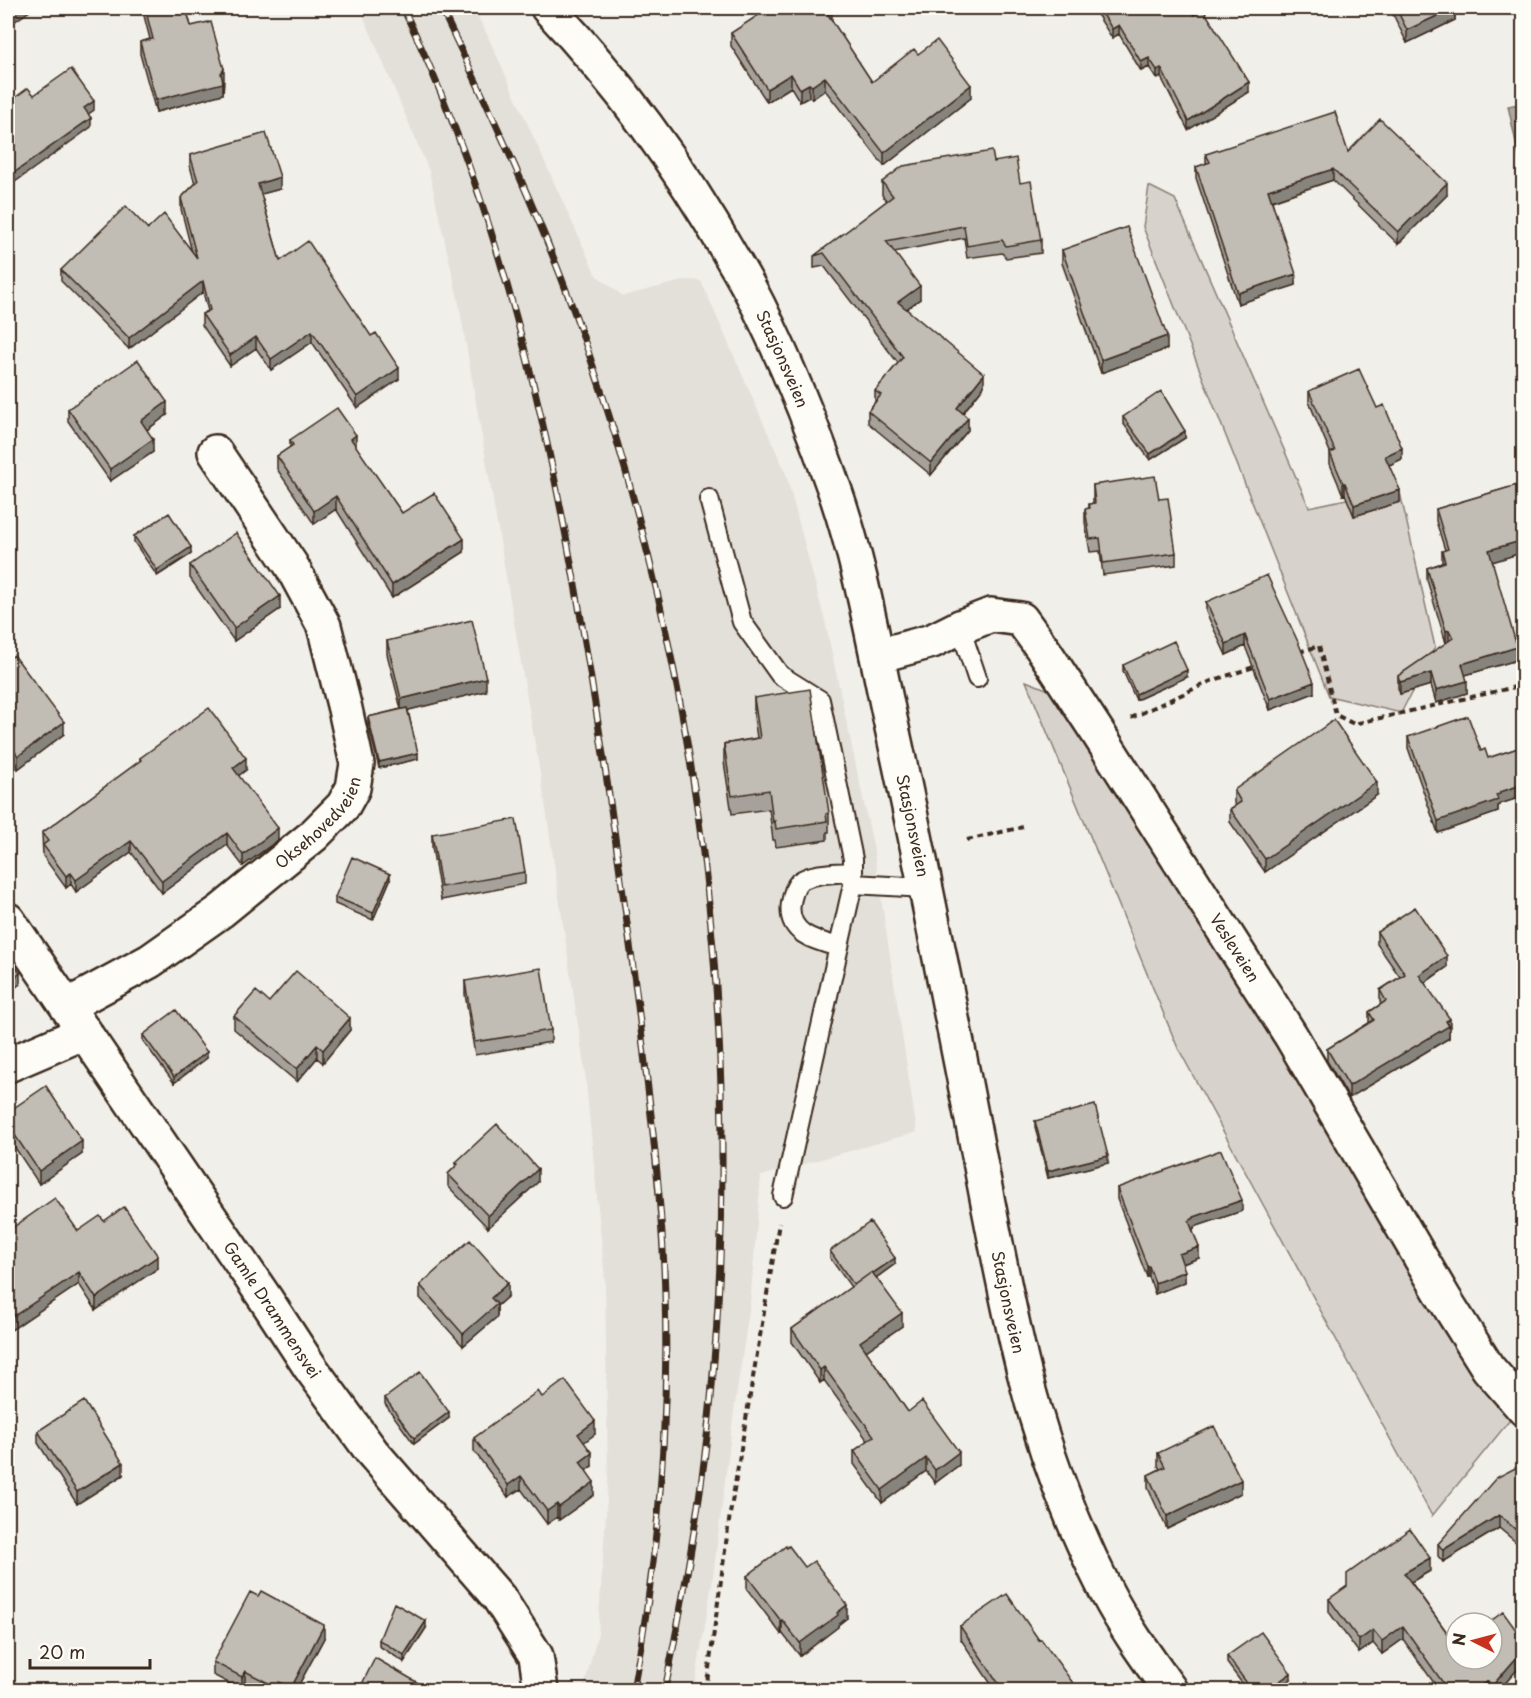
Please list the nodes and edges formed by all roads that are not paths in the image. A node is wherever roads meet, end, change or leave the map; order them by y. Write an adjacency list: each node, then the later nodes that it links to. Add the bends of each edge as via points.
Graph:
1 (548, 8): 5 (street, Stasjonsveien, via 584,46 655,138 757,302 790,373 837,497 862,582)
2 (215, 452): 11 (street, Oksehovedveien, via 291,565 324,626 357,764 353,788 343,806 313,836 221,911)
3 (709, 499): 7 (lane, via 742,622 780,675 820,700 851,847)
4 (960, 627): 5 (street, Vesleveien, via 932,641); 6 (lane); 14 (street, Vesleveien, via 991,615 1021,619 1045,652 1291,1036 1488,1368)
5 (877, 656): 8 (street, Stasjonsveien)
6 (977, 678)
7 (853, 878): 8 (lane); 10 (lane); 10 (lane, via 809,876 798,883 789,912 798,930 811,939)
8 (926, 888): 16 (street, Stasjonsveien, via 1005,1285 1043,1438 1107,1594)
9 (8, 920): 11 (street, Gamle Drammensvei)
10 (839, 947): 13 (lane)
11 (76, 1019): 12 (street, Oksehovedveien); 15 (street, Gamle Drammensvei, via 310,1367 372,1452 499,1598 536,1656)
12 (8, 1065)
13 (783, 1196)
14 (1524, 1408)
15 (541, 1690)
16 (1170, 1690)

